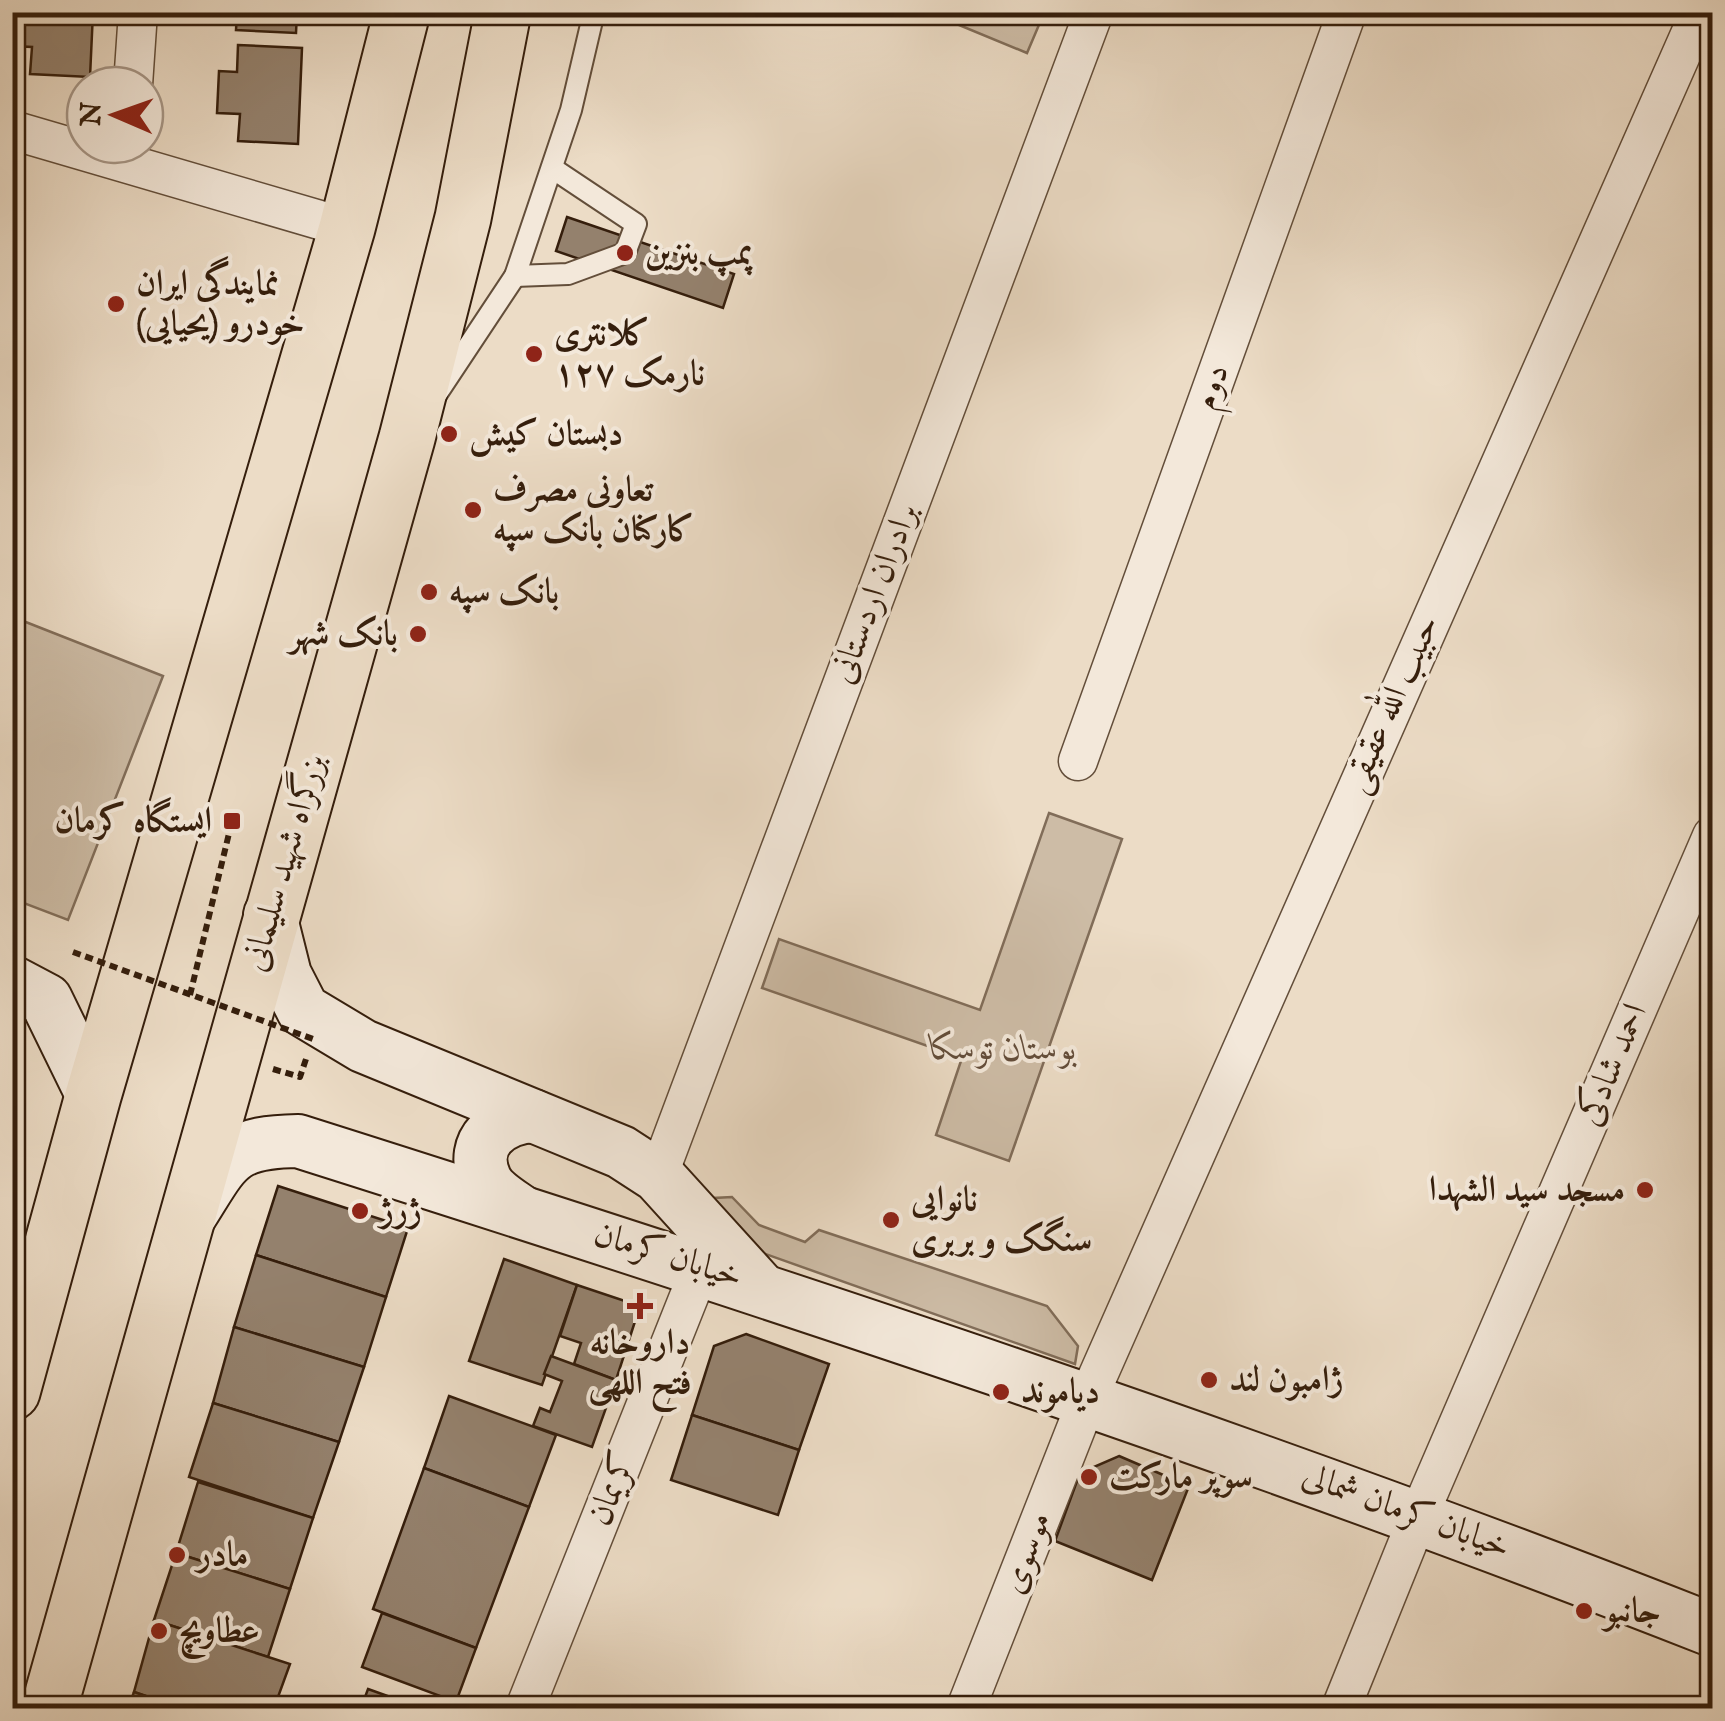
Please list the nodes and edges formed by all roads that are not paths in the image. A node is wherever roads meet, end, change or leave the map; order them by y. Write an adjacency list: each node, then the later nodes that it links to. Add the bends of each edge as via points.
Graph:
1 (138, 12): 10 (street)
2 (369, 12): 16 (highway)
3 (503, 12): 15 (highway, بزرگراه شهید سلیمانی)
4 (543, 12): 15 (highway, via 508,122)
5 (594, 12): 14 (lane)
6 (1094, 12): 25 (street, برادران اردستانی)
7 (1347, 12): 19 (street, دوم)
8 (1700, 12): 31 (street, حبیب الله عقیقی)
9 (397, 29): 16 (highway)
10 (134, 65)
11 (12, 130): 12 (street)
12 (65, 141)
13 (160, 165): 16 (street)
14 (552, 168): 17 (lane); 17 (lane, via 636,224 625,253 568,274)
15 (463, 218): 18 (highway, بزرگراه شهید سلیمانی)
16 (346, 228): 23 (highway)
17 (515, 276): 18 (lane)
18 (407, 438): 21 (highway, بزرگراه شهید سلیمانی)
19 (1078, 761)
20 (1712, 836): 32 (street, احمد شادکی)
21 (270, 915): 24 (main road, خیابان کرمان, via 285,975 304,1010 363,1046); 27 (highway, بزرگراه شهید سلیمانی)
22 (12, 982): 23 (main road, via 46,1000)
23 (94, 1096): 30 (highway)
24 (533, 1116): 25 (main road, خیابان کرمان, via 621,1152); 26 (main road, via 492,1129 481,1154 485,1179)
25 (658, 1176): 29 (main road, خیابان کرمان)
26 (520, 1212): 27 (main road, خیابان کرمان, via 298,1141 256,1142 224,1162); 28 (main road, خیابان کرمان)
27 (182, 1228): 34 (highway, بزرگراه شهید سلیمانی)
28 (700, 1269): 29 (main road, خیابان کرمان); 35 (street, کریمان)
29 (757, 1285): 31 (main road, خیابان کرمان شمالی)
30 (12, 1392)
31 (1088, 1398): 32 (main road, خیابان کرمان شمالی); 36 (street, موسوی)
32 (1419, 1515): 33 (main road, خیابان کرمان شمالی); 37 (street, احمد شادکی)
33 (1712, 1630)
34 (49, 1708)
35 (526, 1708)
36 (966, 1708)
37 (1341, 1708)

